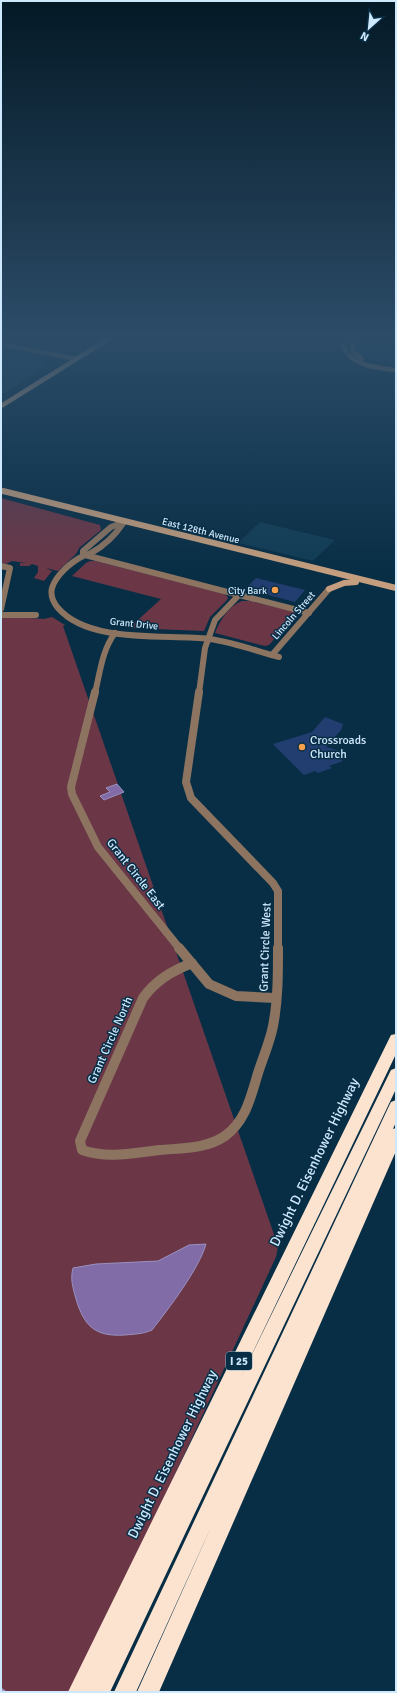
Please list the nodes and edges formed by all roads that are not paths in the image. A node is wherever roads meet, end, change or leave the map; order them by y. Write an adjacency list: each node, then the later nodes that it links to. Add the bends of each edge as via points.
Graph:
1 (1, 491): 2 (main road, East 128th Avenue)
2 (124, 522): 3 (street, Grant Drive, via 120,529 92,553); 4 (main road, East 128th Avenue)
3 (83, 555): 8 (street); 13 (street, Grant Drive, via 56,579 51,590 51,598 59,611 70,619)
4 (282, 561): 6 (main road, East 128th Avenue); 7 (main road, via 289,567 327,576 330,579)
5 (1, 566): 9 (street, via 10,568)
6 (393, 588): 7 (main road, via 348,582)
7 (329, 589): 10 (street, Lincoln Street)
8 (239, 595): 10 (street); 14 (street, Grant Circle West, via 216,618)
9 (1, 609)
10 (309, 613): 15 (street, Lincoln Street)
11 (1, 615): 12 (street)
12 (36, 615)
13 (115, 633): 14 (street, Grant Drive); 17 (street, Grant Circle East, via 104,655 71,787 72,794 98,847)
14 (208, 638): 15 (street, Grant Drive); 18 (street, Grant Circle West, via 186,782 187,790 191,798 262,870 278,891)
15 (272, 655): 16 (street, Grant Drive)
16 (279, 657)
17 (192, 963): 18 (street, Grant Circle East, via 209,984 223,991 236,996); 23 (street, Grant Circle North, via 162,977 150,987 143,998 80,1140)
18 (275, 998): 23 (street, Grant Circle West, via 273,1026 247,1112 224,1136 204,1145 110,1156 94,1155)
19 (396, 1039): 24 (highway, Dwight D. Eisenhower Highway / I 25)
20 (396, 1074): 24 (highway)
21 (396, 1106): 25 (highway)
22 (396, 1134): 26 (highway)
23 (82, 1150)
24 (87, 1689)
25 (125, 1692)
26 (148, 1692)

